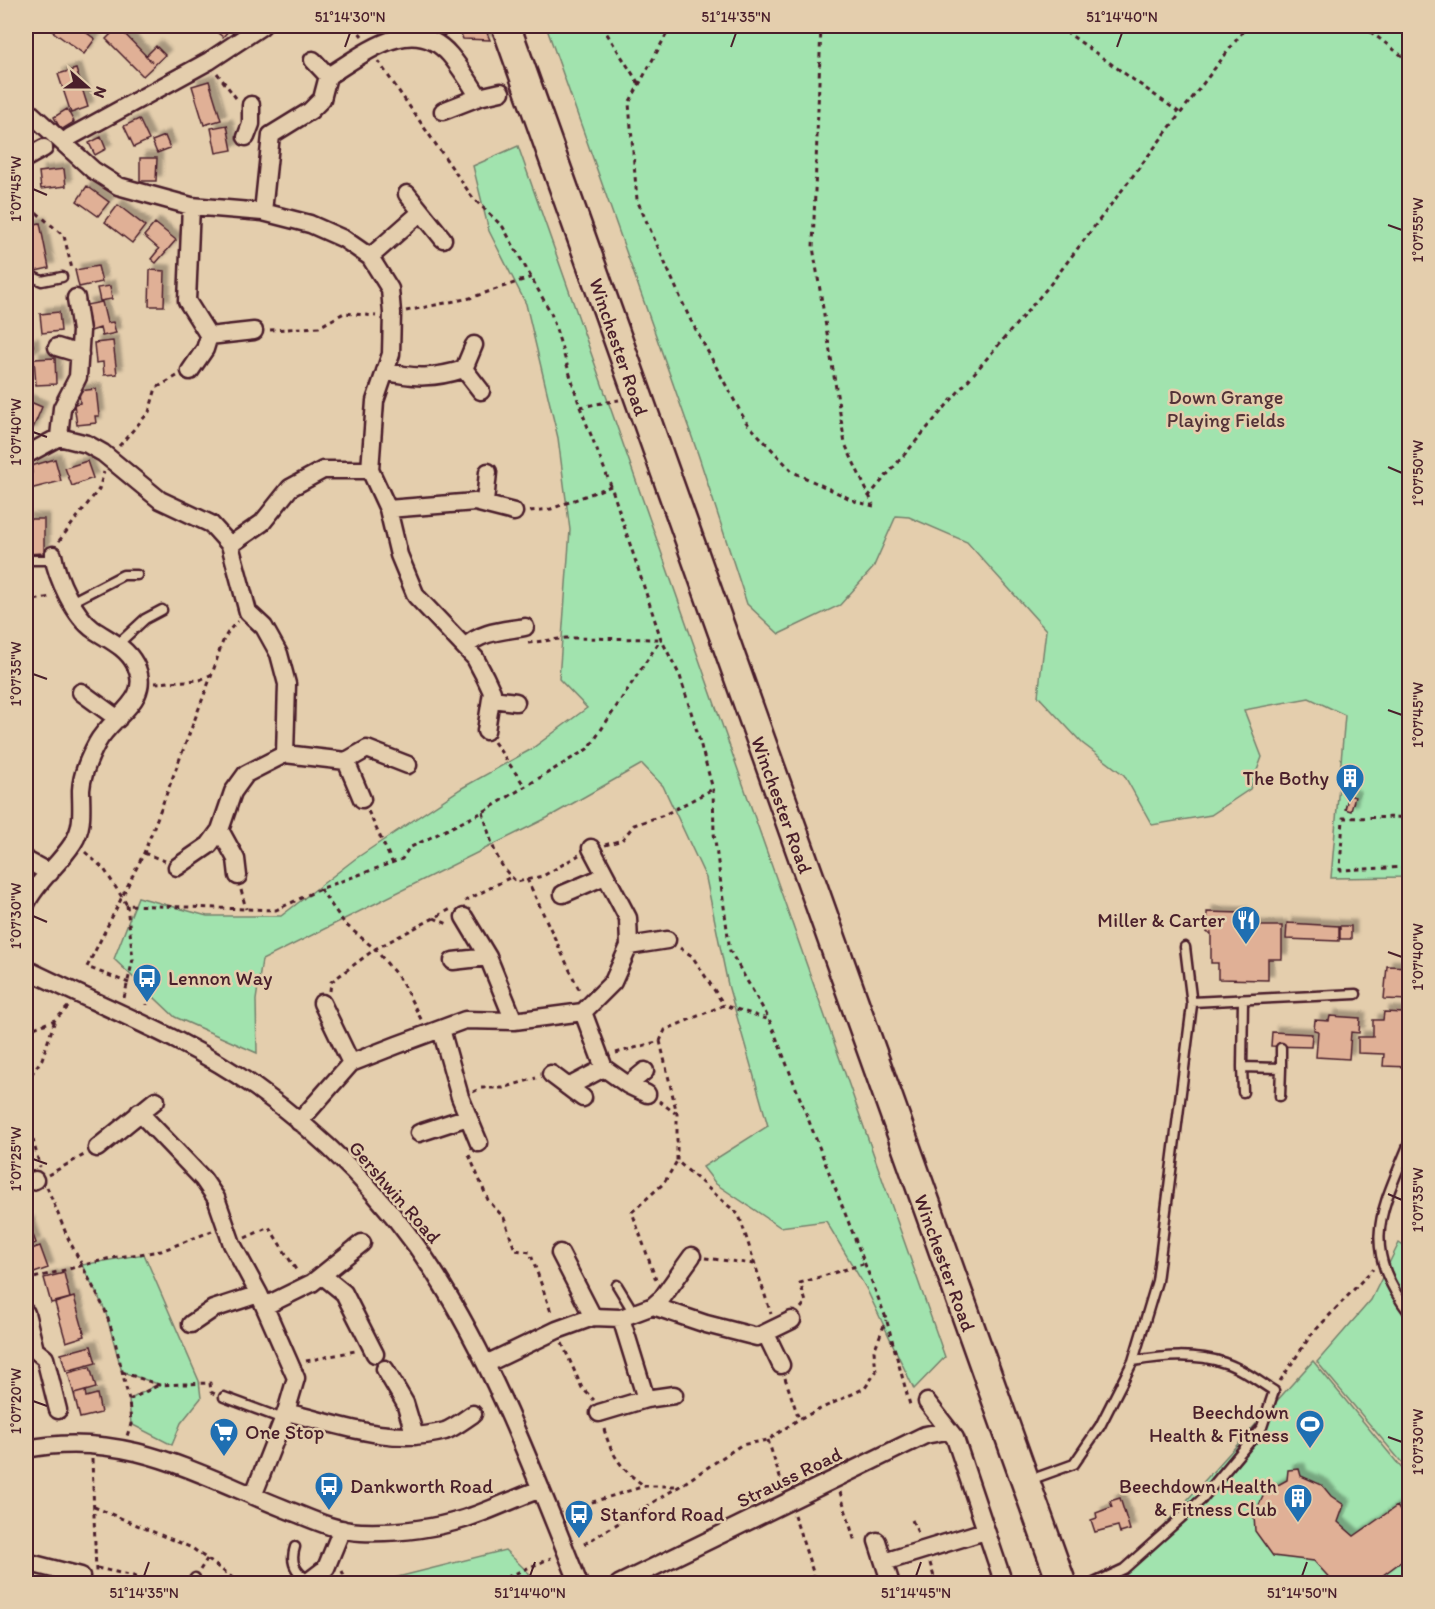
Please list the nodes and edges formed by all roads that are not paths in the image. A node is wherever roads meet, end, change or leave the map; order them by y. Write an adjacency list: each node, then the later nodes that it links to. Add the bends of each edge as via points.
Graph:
1 (262, 26): 11 (street, via 209,61)
2 (506, 26): 132 (main road, Winchester Road)
3 (313, 60): 4 (street)
4 (328, 76): 6 (street, via 395,38 412,34 428,39 449,54); 10 (street, via 322,99)
5 (501, 92): 6 (street)
6 (479, 97): 8 (street)
7 (26, 109): 15 (street, via 93,170 118,186)
8 (443, 111)
9 (249, 119): 10 (street)
10 (271, 135): 16 (street)
11 (70, 137)
12 (44, 148): 13 (street)
13 (26, 158)
14 (407, 194): 17 (street)
15 (190, 206): 16 (street); 24 (street, via 187,301)
16 (263, 212): 19 (street, via 344,239)
17 (421, 212): 18 (street); 19 (street)
18 (443, 239)
19 (370, 257): 30 (street, via 390,289 391,354)
20 (26, 274): 21 (lane, via 42,281)
21 (62, 277)
22 (76, 298): 27 (street)
23 (254, 331): 24 (street)
24 (208, 336): 29 (street, via 206,349)
25 (474, 345): 28 (street)
26 (57, 346): 27 (street)
27 (80, 354): 32 (street, via 78,377 62,408)
28 (464, 369): 30 (street, via 441,376 411,378); 31 (street)
29 (190, 371)
30 (385, 371): 34 (street, via 375,401)
31 (481, 391)
32 (59, 437): 33 (street); 39 (street, via 87,444 109,456 160,500 211,524)
33 (26, 456)
34 (370, 470): 37 (street); 39 (street, via 323,470 290,488 262,523)
35 (488, 472): 36 (street)
36 (485, 502): 37 (street); 38 (street)
37 (388, 509): 47 (street, via 399,555 416,596)
38 (514, 512)
39 (230, 545): 53 (street, via 248,612 264,627 279,654 287,684)
40 (53, 558): 41 (lane); 43 (street)
41 (26, 560)
42 (137, 575): 43 (lane, via 123,574)
43 (70, 598): 46 (street, via 82,619)
44 (162, 610): 46 (lane, via 145,619)
45 (523, 635): 47 (street, via 486,633)
46 (118, 644): 51 (street, via 135,663 141,683 135,700)
47 (465, 647): 49 (street, via 485,677)
48 (81, 692): 51 (street)
49 (492, 699): 50 (street); 52 (street)
50 (516, 702)
51 (118, 719): 61 (street, via 99,740 85,766 81,790 83,817 74,842)
52 (486, 731)
53 (285, 754): 54 (street); 57 (street, via 246,774 233,792)
54 (346, 761): 55 (street, via 367,749); 56 (street)
55 (408, 765)
56 (362, 799)
57 (220, 830): 60 (street, via 209,845); 62 (street, via 236,859)
58 (591, 848): 63 (street)
59 (26, 860): 61 (street)
60 (177, 867)
61 (50, 873): 65 (street, via 32,891)
62 (238, 876)
63 (605, 876): 64 (street); 68 (street, via 628,918)
64 (564, 894)
65 (26, 904)
66 (460, 909): 70 (street)
67 (667, 940): 68 (street)
68 (629, 946): 77 (street, via 613,982)
69 (1185, 947): 75 (lane)
70 (488, 957): 71 (street); 78 (street)
71 (453, 961)
72 (26, 969): 96 (street, Gershwin Road, via 188,1046 254,1087)
73 (1356, 994): 74 (lane)
74 (1243, 1000): 75 (lane); 83 (lane)
75 (1191, 1002): 117 (lane, via 1157,1281)
76 (325, 1008): 81 (street)
77 (585, 1010): 78 (street); 82 (street)
78 (514, 1021): 79 (street, via 465,1020)
79 (434, 1031): 81 (street); 95 (street)
80 (1281, 1048): 84 (lane)
81 (351, 1063): 96 (street)
82 (602, 1063): 87 (street); 88 (street)
83 (1242, 1067): 84 (lane); 89 (lane)
84 (1281, 1068): 91 (lane)
85 (645, 1071): 87 (street)
86 (551, 1074): 88 (street)
87 (628, 1085): 90 (street)
88 (568, 1087): 92 (street)
89 (1243, 1092)
90 (648, 1094)
91 (1280, 1096)
92 (583, 1098)
93 (156, 1100): 94 (street)
94 (139, 1112): 100 (street); 106 (street, via 216,1198 232,1244)
95 (468, 1117): 97 (street); 99 (street)
96 (299, 1122): 118 (street, Gershwin Road, via 342,1160 389,1212 433,1270)
97 (419, 1133)
98 (1410, 1141): 109 (lane, via 1385,1201 1378,1238 1381,1261)
99 (478, 1143)
100 (97, 1148)
101 (362, 1243): 104 (street)
102 (560, 1253): 111 (street)
103 (692, 1256): 107 (street)
104 (323, 1276): 106 (street); 115 (street, via 344,1293)
105 (617, 1285): 110 (lane)
106 (262, 1300): 113 (street, via 213,1309); 128 (street, via 296,1378)
107 (658, 1302): 110 (street); 114 (street, via 757,1337)
108 (26, 1313): 116 (street)
109 (1410, 1314)
110 (628, 1316): 111 (street); 123 (street)
111 (593, 1317): 118 (street)
112 (787, 1323): 114 (street)
113 (191, 1324)
114 (766, 1334): 119 (street)
115 (373, 1350)
116 (30, 1351): 125 (street, via 45,1358)
117 (1133, 1361): 132 (lane, via 1100,1426 1074,1464); 144 (lane, via 1196,1356 1227,1363 1274,1391 1262,1427 1201,1500 1124,1569)
118 (486, 1364): 133 (street, Gershwin Road)
119 (781, 1365)
120 (386, 1369): 130 (street, via 405,1403)
121 (674, 1395): 123 (street)
122 (224, 1397): 128 (lane)
123 (646, 1399): 126 (street)
124 (919, 1404): 129 (street)
125 (58, 1410)
126 (599, 1413)
127 (473, 1414): 130 (street, via 447,1431)
128 (284, 1415): 130 (street, via 385,1436); 134 (street)
129 (947, 1431): 136 (street, via 954,1438); 146 (street, Strauss Road, via 925,1435)
130 (416, 1436)
131 (26, 1449): 134 (street, via 51,1444 124,1448 178,1462)
132 (1024, 1483): 148 (main road, Winchester Road)
133 (540, 1489): 135 (street, via 465,1519 427,1527 359,1532); 145 (street, Gershwin Road)
134 (253, 1496): 135 (street)
135 (342, 1529): 143 (street, via 326,1568)
136 (985, 1531): 140 (street); 147 (street)
137 (877, 1541): 140 (street)
138 (295, 1546): 143 (lane, via 292,1557 296,1571)
139 (26, 1562): 141 (street)
140 (884, 1562): 142 (street)
141 (88, 1578)
142 (890, 1581)
143 (306, 1582)
144 (1094, 1583)
145 (579, 1584)
146 (619, 1584)
147 (1004, 1584)
148 (1062, 1584)

